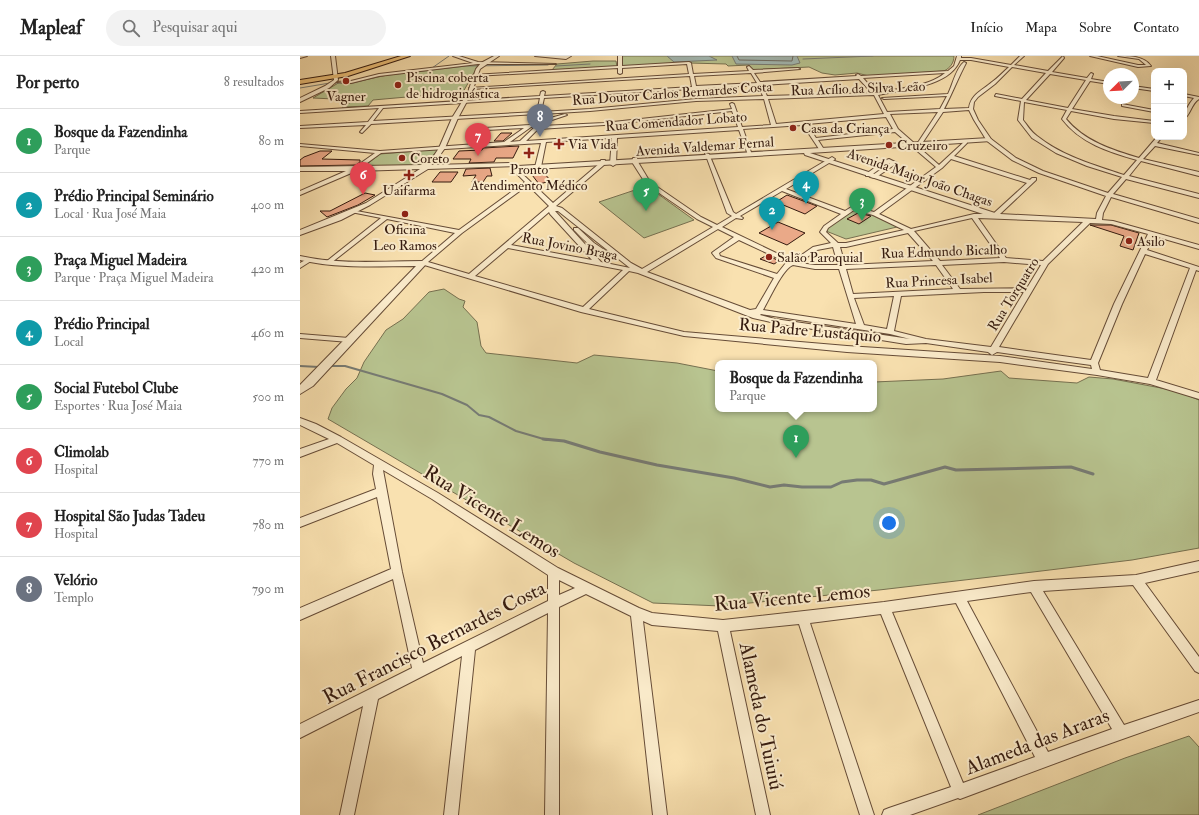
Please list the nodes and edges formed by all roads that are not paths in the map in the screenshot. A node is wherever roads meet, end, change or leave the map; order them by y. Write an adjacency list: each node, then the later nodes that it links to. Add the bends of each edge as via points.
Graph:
1 (305, 56): 13 (street)
2 (333, 56): 39 (street)
3 (406, 56): 39 (main road, via 346,76)
4 (455, 56): 20 (street)
5 (497, 56): 20 (street)
6 (537, 56): 17 (street)
7 (620, 56): 24 (street)
8 (990, 56): 19 (street)
9 (1018, 56): 23 (street)
10 (1022, 56): 23 (street)
11 (1092, 56): 12 (street, via 1149,66 1144,59)
12 (1120, 56)
13 (300, 57)
14 (567, 57): 17 (street)
15 (960, 57): 18 (street); 28 (street, via 956,67)
16 (1063, 57): 30 (street)
17 (560, 58): 21 (street)
18 (967, 59): 19 (street); 31 (street)
19 (982, 61): 23 (street)
20 (481, 64): 21 (street); 33 (street); 39 (street)
21 (554, 64): 26 (street)
22 (748, 66): 27 (street)
23 (1010, 66): 29 (street); 30 (street)
24 (620, 67): 26 (street); 34 (street, via 689,63); 36 (street)
25 (798, 69): 27 (street)
26 (549, 71): 33 (street); 43 (street)
27 (751, 71): 34 (street); 44 (street)
28 (950, 72): 31 (street); 35 (street); 53 (street, via 924,85)
29 (1004, 72): 40 (street); 42 (street)
30 (1049, 73): 37 (street); 61 (street)
31 (958, 74): 51 (street)
32 (1091, 74): 37 (street)
33 (475, 75): 46 (street)
34 (691, 75): 36 (street); 47 (street)
35 (859, 76): 44 (street); 53 (street)
36 (620, 79): 43 (street); 50 (street)
37 (1089, 79): 41 (street); 70 (street, via 1082,93)
38 (300, 82): 39 (main road)
39 (336, 82): 57 (street); 63 (street)
40 (989, 82): 42 (street); 49 (street, via 982,88)
41 (1103, 82)
42 (994, 83): 49 (street)
43 (546, 84): 46 (street); 55 (street)
44 (760, 85): 47 (street); 60 (street)
45 (1139, 87): 48 (street)
46 (472, 88): 62 (street)
47 (694, 88): 50 (street); 58 (street)
48 (1151, 89)
49 (984, 90): 67 (street, via 976,96)
50 (620, 92): 55 (street); 65 (street)
51 (949, 95): 53 (street, Rua Acílio da Silva Leão); 72 (street)
52 (996, 95): 61 (street)
53 (876, 96): 60 (street, Rua Acílio da Silva Leão); 76 (street)
54 (1187, 96): 56 (street)
55 (541, 97): 62 (street); 74 (street)
56 (1198, 98): 75 (street, via 1190,104)
57 (300, 100)
58 (696, 100): 59 (street, Rua Doutor Carlos Bernardes Costa); 65 (street, Rua Doutor Carlos Bernardes Costa)
59 (731, 100): 60 (street, Rua Doutor Carlos Bernardes Costa); 69 (street)
60 (767, 100): 84 (street)
61 (1024, 100): 70 (street); 126 (street, via 1019,107 1019,117 1023,127 1038,140 1055,151)
62 (465, 102): 66 (street); 78 (street)
63 (300, 103)
64 (1124, 104): 77 (street)
65 (625, 106): 68 (street, Rua Doutor Carlos Bernardes Costa)
66 (382, 107): 73 (street); 82 (street)
67 (971, 109): 72 (street, Rua Comendador Lobato); 93 (street)
68 (590, 110): 74 (street, Rua Doutor Carlos Bernardes Costa); 80 (street)
69 (733, 110): 86 (street); 87 (street)
70 (1068, 110): 77 (street); 111 (street, via 1064,119 1068,126 1105,148)
71 (1151, 110): 77 (street)
72 (941, 111): 76 (street, Rua Comendador Lobato); 101 (street)
73 (300, 112)
74 (539, 112): 78 (street, Rua Doutor Carlos Bernardes Costa); 80 (street)
75 (1187, 112)
76 (887, 114): 81 (street, Rua Comendador Lobato); 89 (street)
77 (1118, 114): 79 (street)
78 (455, 118): 82 (street, Rua Doutor Carlos Bernardes Costa); 102 (street)
79 (1151, 121)
80 (540, 122): 83 (street); 86 (street)
81 (804, 123): 84 (street, Rua Comendador Lobato); 92 (street)
82 (369, 124): 85 (street, Rua Doutor Carlos Bernardes Costa); 90 (street)
83 (529, 126): 88 (street); 98 (street)
84 (774, 126): 87 (street, Rua Comendador Lobato)
85 (300, 127)
86 (538, 128): 96 (street)
87 (740, 128): 91 (street, Rua Comendador Lobato); 107 (street)
88 (487, 129)
89 (896, 130): 92 (street); 101 (street)
90 (362, 132)
91 (615, 136): 95 (street, Rua Comendador Lobato); 115 (street)
92 (816, 139): 103 (street)
93 (989, 140): 97 (street, Avenida Valdemar Fernal); 123 (street, via 1014,159)
94 (1157, 140): 99 (street)
95 (544, 141): 96 (street, Rua Comendador Lobato); 117 (street)
96 (522, 142): 98 (street, Rua Comendador Lobato)
97 (965, 142): 101 (street, Avenida Valdemar Fernal); 110 (street)
98 (506, 143): 102 (street, Rua Comendador Lobato)
99 (1153, 144): 108 (street); 111 (street)
100 (300, 145): 105 (street, Rua Comendador Lobato)
101 (916, 145): 103 (street, Avenida Valdemar Fernal); 116 (street)
102 (442, 148): 105 (street, Rua Comendador Lobato); 119 (street, via 433,161)
103 (822, 149): 104 (street, Avenida Valdemar Fernal)
104 (803, 151): 106 (street, Avenida Valdemar Fernal); 106 (street, Avenida Valdemar Fernal, via 793,149); 113 (street, Avenida Major João Chagas)
105 (380, 152): 121 (street)
106 (768, 152): 107 (street, Avenida Valdemar Fernal)
107 (750, 153): 109 (street, Avenida Valdemar Fernal)
108 (1199, 154)
109 (708, 156): 112 (street, Avenida Valdemar Fernal); 142 (street, via 730,213)
110 (951, 157): 116 (street); 127 (street)
111 (1140, 159): 125 (street); 126 (street)
112 (635, 161): 115 (street, Avenida Valdemar Fernal); 148 (street, Rua Edmundo Bicalho, via 652,186 699,218)
113 (833, 161): 130 (street, Avenida Major João Chagas); 131 (street)
114 (602, 162): 115 (street, Avenida Valdemar Fernal); 117 (street, Avenida Valdemar Fernal); 135 (street)
115 (613, 162)
116 (939, 165): 130 (street)
117 (538, 166): 118 (street, Avenida Valdemar Fernal)
118 (514, 167): 119 (street, Avenida Valdemar Fernal); 128 (street)
119 (422, 169): 121 (street, Avenida Valdemar Fernal); 136 (street, via 393,189)
120 (301, 170): 122 (street)
121 (351, 170): 122 (street); 124 (street); 129 (street)
122 (323, 171): 124 (street)
123 (1041, 172): 127 (street); 133 (street)
124 (340, 173): 129 (street)
125 (1199, 174)
126 (1126, 176): 133 (street); 134 (street)
127 (1031, 182): 140 (street)
128 (528, 183): 135 (street); 151 (street)
129 (314, 186): 132 (street)
130 (908, 186): 138 (street); 140 (street, Avenida Major João Chagas)
131 (784, 190): 137 (street); 142 (street)
132 (300, 192)
133 (1108, 196): 145 (street); 146 (street); 147 (street)
134 (1199, 196)
135 (552, 207): 155 (street, via 552,213); 156 (street); 158 (street); 171 (street, via 560,209)
136 (353, 211): 141 (street); 152 (street)
137 (844, 213): 138 (street, via 853,208); 157 (street, via 823,232)
138 (872, 213): 150 (street)
139 (974, 216): 140 (street); 150 (street); 163 (street)
140 (995, 216): 143 (street)
141 (386, 217): 151 (street); 164 (street)
142 (738, 217): 148 (street)
143 (1076, 220): 144 (street); 149 (street)
144 (1090, 220): 145 (street); 149 (street, Rua Torquatro)
145 (1099, 220): 153 (street)
146 (1199, 221)
147 (1199, 224)
148 (719, 228): 154 (street, Rua Edmundo Bicalho); 174 (street)
149 (1080, 228): 167 (street, Rua Torquatro)
150 (909, 230): 157 (street, via 846,245); 166 (street)
151 (460, 232): 165 (street)
152 (300, 233)
153 (1152, 233): 159 (street); 160 (street)
154 (739, 237): 169 (street, Rua Edmundo Bicalho); 176 (street, via 715,253)
155 (576, 238): 156 (street); 168 (street)
156 (592, 244): 171 (street)
157 (836, 245): 169 (street, via 813,249); 172 (street)
158 (508, 246): 168 (street, Rua Jovino Braga); 175 (street)
159 (1199, 247)
160 (1142, 251): 173 (street); 191 (street, via 1118,304)
161 (300, 258): 162 (street)
162 (309, 260): 164 (street); 170 (street)
163 (1004, 260): 166 (street, Rua Edmundo Bicalho); 167 (street, Rua Edmundo Bicalho)
164 (328, 262): 165 (street)
165 (423, 263): 175 (street, Rua Padre Eustáquio); 186 (street)
166 (938, 263): 172 (street, Rua Edmundo Bicalho); 177 (street)
167 (1045, 263): 178 (street, Rua Torquatro)
168 (598, 264): 171 (street, Rua Jovino Braga)
169 (795, 264): 172 (street, Rua Edmundo Bicalho); 176 (street, via 787,265)
170 (300, 266)
171 (629, 267): 174 (street); 181 (street)
172 (842, 267): 180 (street)
173 (1196, 268): 192 (street)
174 (642, 272): 182 (street, via 748,312)
175 (471, 276): 181 (street, Rua Padre Eustáquio)
176 (778, 277): 182 (street)
177 (957, 290): 178 (street, Rua Princesa Isabel); 179 (street, Rua Princesa Isabel)
178 (1029, 290): 188 (street, Rua Torquatro)
179 (898, 295): 180 (street, Rua Princesa Isabel); 184 (street)
180 (850, 296): 183 (street)
181 (584, 310): 189 (street, Rua Padre Eustáquio, via 684,334)
182 (757, 313): 183 (street); 187 (street, via 776,321 906,342)
183 (861, 328): 184 (street)
184 (890, 332): 187 (street)
185 (300, 336): 186 (street)
186 (349, 340): 193 (street, via 310,383)
187 (926, 341): 188 (street)
188 (993, 350): 189 (street, Rua Torquatro); 190 (street); 191 (street)
189 (990, 359): 190 (street, Rua Padre Eustáquio)
190 (1000, 359): 191 (street, Rua Padre Eustáquio)
191 (1096, 368): 192 (street, Rua Padre Eustáquio)
192 (1151, 381): 194 (street, Rua Padre Eustáquio)
193 (300, 390)
194 (1199, 396)
195 (300, 421): 196 (street, Rua Vicente Lemos)
196 (338, 439): 197 (street); 198 (street, Rua Vicente Lemos)
197 (300, 453)
198 (379, 464): 199 (street); 203 (street, Rua Vicente Lemos, via 435,496)
199 (381, 491): 200 (street); 202 (street)
200 (300, 523)
201 (1199, 566): 204 (street, Rua Vicente Lemos)
202 (397, 572): 211 (street); 216 (street)
203 (554, 572): 206 (street, Rua Vicente Lemos); 208 (street)
204 (1136, 580): 205 (street, Rua Vicente Lemos); 215 (street)
205 (1034, 586): 207 (street, Rua Vicente Lemos); 220 (street)
206 (586, 588): 208 (street, Rua Francisco Bernardes Costa); 210 (street, Rua Vicente Lemos)
207 (959, 597): 209 (street, Rua Vicente Lemos); 221 (street)
208 (552, 604): 214 (street, Rua Francisco Bernardes Costa); 225 (street)
209 (884, 608): 212 (street, Rua Vicente Lemos); 222 (street)
210 (636, 613): 213 (street, Rua Vicente Lemos, via 652,619); 226 (street)
211 (300, 614)
212 (802, 618): 213 (street, Rua Vicente Lemos); 228 (street)
213 (723, 626): 227 (street, Alameda do Tuiuiú)
214 (469, 647): 216 (street, Rua Francisco Bernardes Costa); 224 (street)
215 (1199, 667)
216 (419, 671): 217 (street, Rua Francisco Bernardes Costa)
217 (372, 695): 219 (street, Rua Francisco Bernardes Costa); 223 (street)
218 (1199, 706): 220 (street, Alameda das Araras)
219 (300, 731)
220 (1120, 731): 221 (street, Alameda das Araras)
221 (1045, 761): 222 (street, Alameda das Araras)
222 (960, 792): 229 (street, Alameda das Araras)
223 (347, 815)
224 (451, 815)
225 (552, 815)
226 (660, 815)
227 (763, 815)
228 (867, 815)
229 (889, 815)

